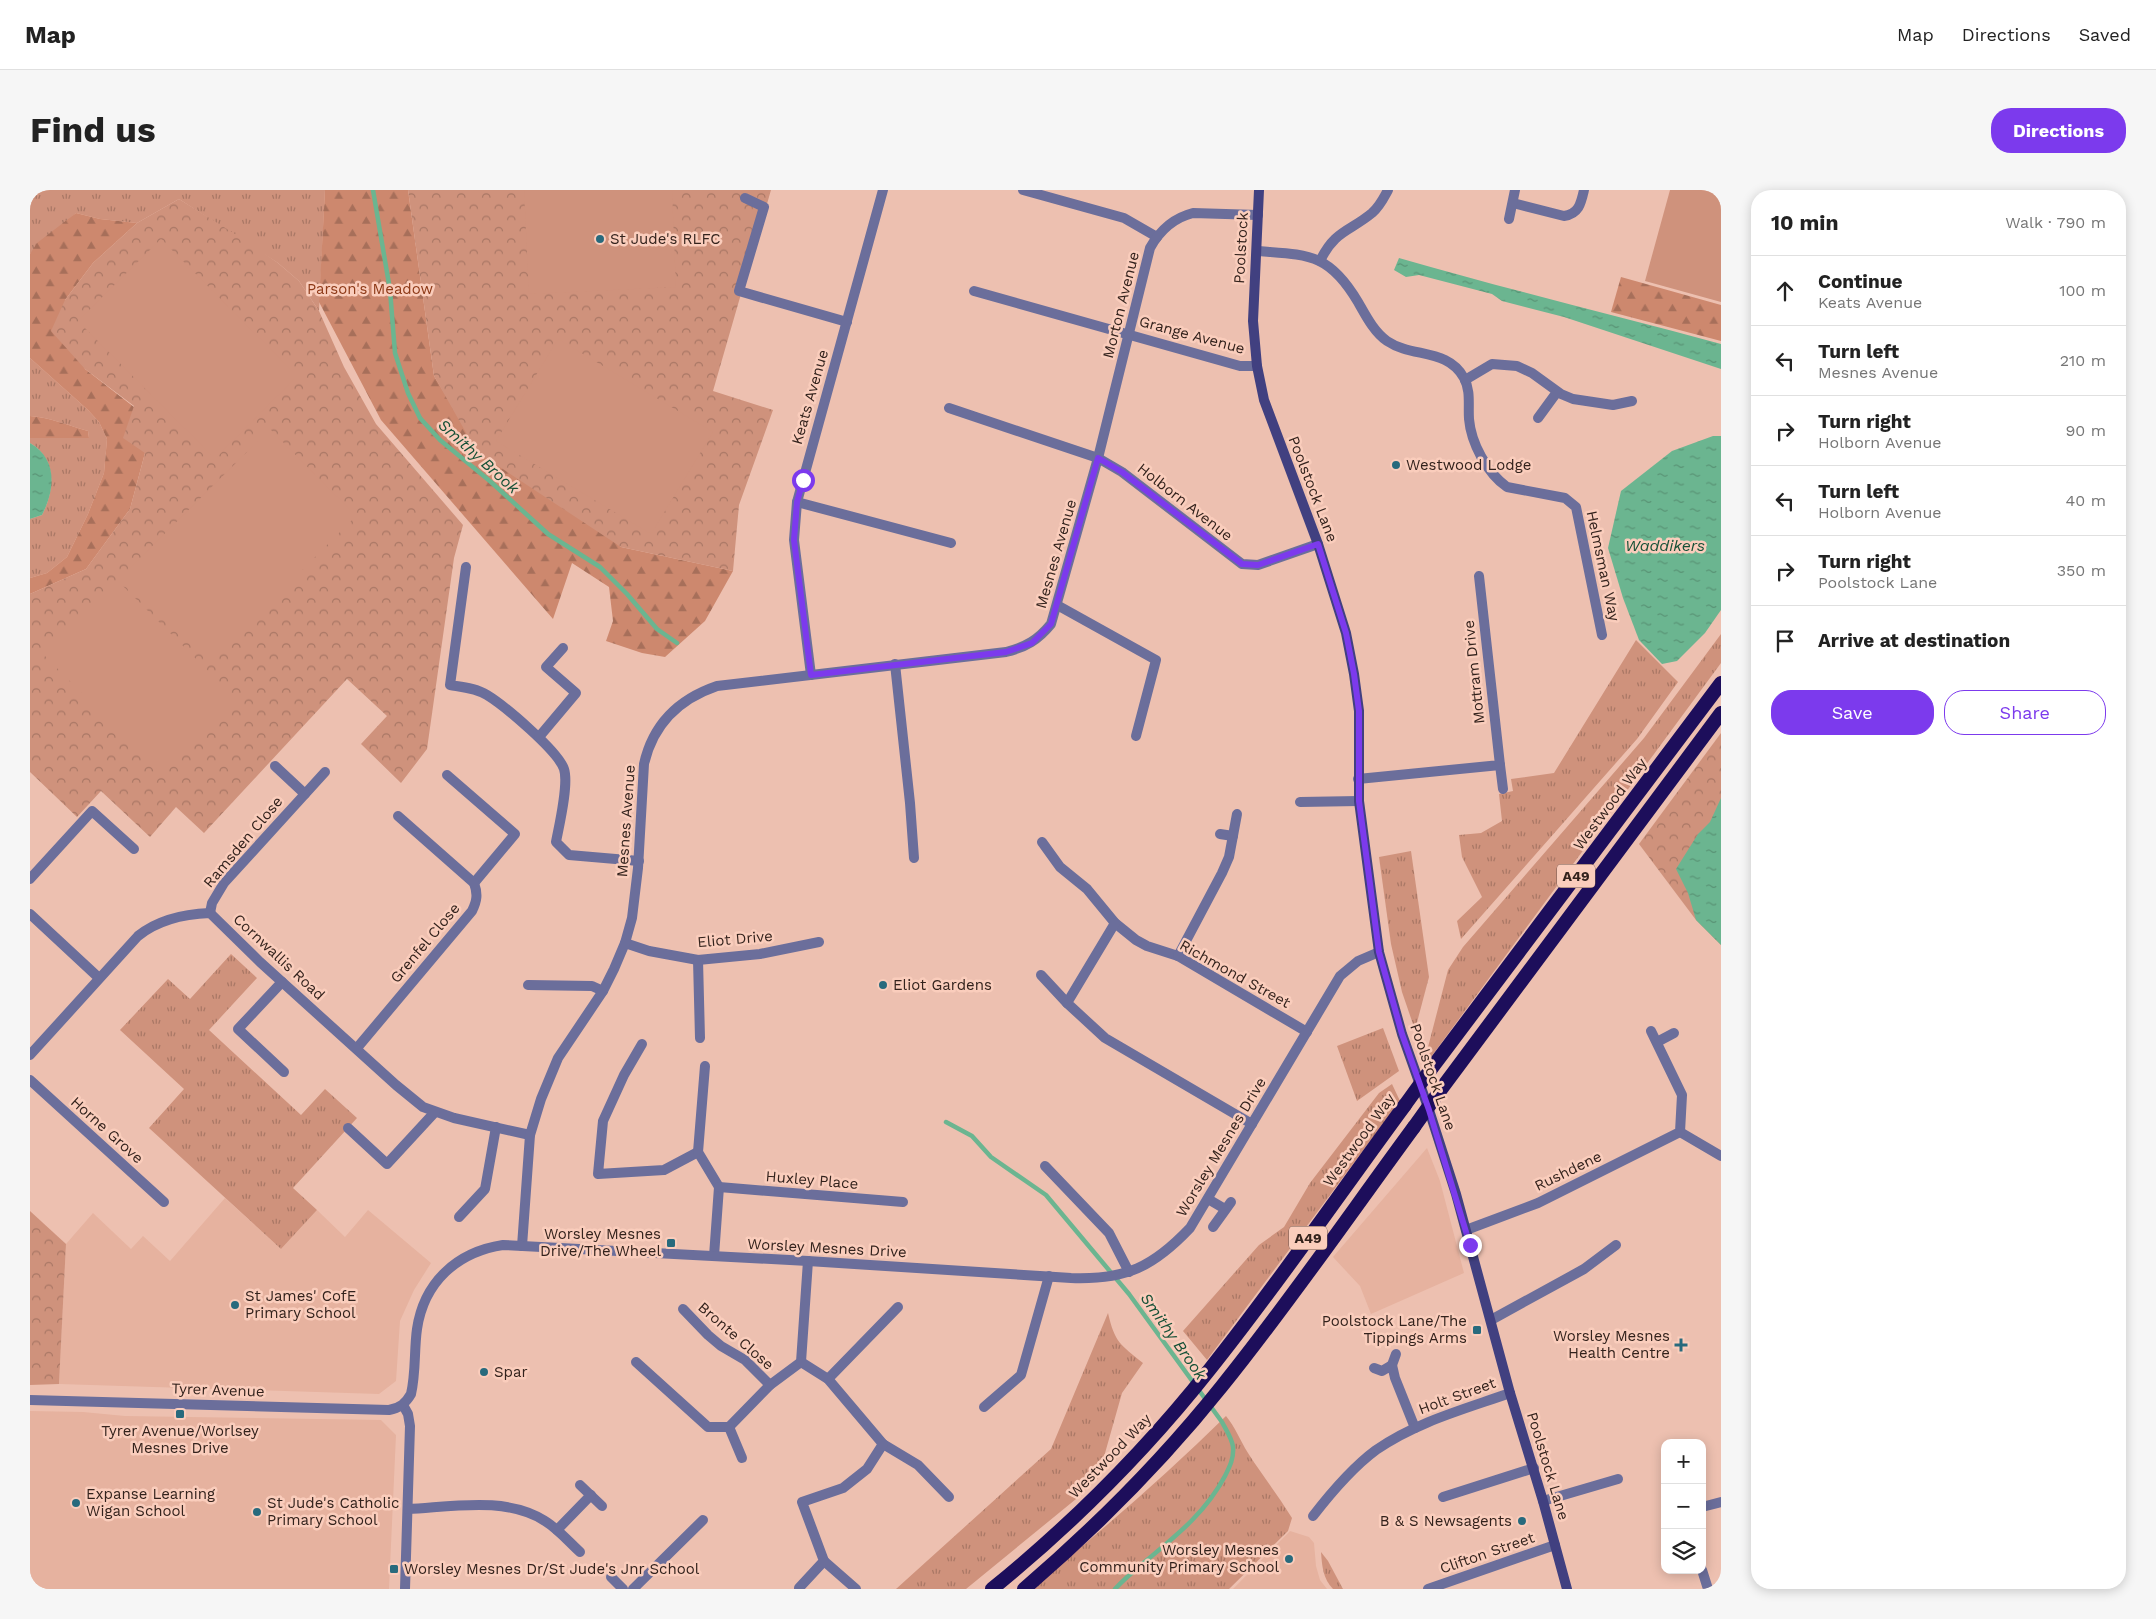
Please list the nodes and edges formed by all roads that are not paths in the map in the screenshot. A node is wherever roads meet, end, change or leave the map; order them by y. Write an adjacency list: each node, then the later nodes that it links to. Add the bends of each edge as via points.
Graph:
1 (883, 190): 16 (street, Keats Avenue)
2 (1023, 190): 11 (street, via 1124,218)
3 (1259, 190): 9 (main road, Poolstock)
4 (1388, 190): 13 (street, via 1371,214 1334,238)
5 (1515, 190): 8 (street)
6 (1584, 190): 8 (street, via 1581,205 1564,216)
7 (745, 198): 16 (street, via 764,207 740,291)
8 (1513, 203): 10 (street)
9 (1258, 215): 11 (street, Morton Avenue, via 1193,213 1173,221); 12 (main road, Poolstock)
10 (1509, 219)
11 (1157, 236): 17 (street, Morton Avenue, via 1150,248)
12 (1257, 251): 13 (street, Helmsman Way, via 1305,254); 15 (main road, Poolstock)
13 (1320, 261): 19 (street, Helmsman Way, via 1340,276 1366,317 1388,342 1447,361 1458,369)
14 (974, 291): 17 (street, Grange Avenue)
15 (1254, 307): 18 (main road, Poolstock Lane)
16 (847, 322): 25 (street, Keats Avenue)
17 (1130, 334): 18 (street, Grange Avenue, via 1240,366); 24 (street, Morton Avenue)
18 (1257, 366): 27 (main road, Poolstock Lane, via 1272,424)
19 (1464, 380): 20 (street, via 1492,364 1517,366); 31 (street, Helmsman Way, via 1469,394 1470,432 1475,446 1499,482 1507,487 1565,498 1576,507)
20 (1558, 392): 21 (street, via 1614,409); 23 (street)
21 (1632, 402)
22 (949, 408): 24 (street, Holborn Avenue)
23 (1538, 418)
24 (1098, 458): 27 (street, Holborn Avenue, via 1122,472 1242,564 1258,565); 30 (street, Mesnes Avenue)
25 (797, 502): 26 (street); 34 (street, Keats Avenue, via 794,540)
26 (951, 543)
27 (1318, 544): 43 (main road, Poolstock Lane, via 1346,633 1354,674 1359,711)
28 (466, 567): 37 (street, via 450,685 487,695)
29 (1479, 576): 39 (street, Mottram Drive)
30 (1057, 605): 33 (street, Mesnes Avenue, via 1051,624 1042,635 1020,648); 38 (street, via 1156,660)
31 (1602, 635)
32 (563, 648): 37 (street, via 546,667 576,693)
33 (895, 664): 34 (street, Mesnes Avenue); 54 (street)
34 (811, 675): 55 (street, Mesnes Avenue, via 717,686 687,699 665,718 650,744 644,764)
35 (1721, 683): 147 (highway, Westwood Way / A49, bridge, via 1209,1370 1134,1457)
36 (1721, 713): 148 (highway, A49, bridge, via 1222,1387 1148,1471)
37 (538, 736): 55 (street, via 564,770 565,791 556,842 569,855)
38 (1136, 736)
39 (1500, 765): 43 (street); 44 (street, Mottram Drive)
40 (275, 766): 45 (street, Ramsden Close)
41 (325, 772): 45 (street, Ramsden Close)
42 (448, 775): 57 (street, via 515,834)
43 (1358, 779): 46 (main road, Poolstock Lane)
44 (1503, 789)
45 (305, 794): 58 (street, Ramsden Close, via 224,883)
46 (1359, 801): 47 (street); 63 (main road, Poolstock Lane)
47 (1300, 802)
48 (1237, 814): 51 (street)
49 (398, 816): 57 (street)
50 (1220, 834): 51 (street)
51 (1233, 836): 64 (street, via 1222,873)
52 (1042, 842): 60 (street, Richmond Street, via 1053,860 1088,889)
53 (134, 849): 56 (street, via 92,811)
54 (914, 858)
55 (639, 861): 62 (street, Mesnes Avenue)
56 (30, 878)
57 (474, 883): 78 (street, Grenfel Close, via 477,897 472,911)
58 (210, 913): 67 (street, Cornwallis Road, via 175,918 149,927); 68 (street, Cornwallis Road)
59 (30, 914): 67 (street)
60 (1115, 923): 64 (street, Richmond Street, via 1147,946); 71 (street)
61 (819, 942): 65 (street, Eliot Drive, via 760,954)
62 (626, 943): 65 (street, Eliot Drive); 70 (street, Mesnes Avenue)
63 (1379, 952): 73 (street, Worsley Mesnes Drive, via 1358,961 1340,976); 98 (main road, Poolstock Lane, via 1402,1034)
64 (1178, 956): 73 (street, Richmond Street)
65 (698, 960): 75 (street)
66 (1041, 975): 71 (street)
67 (99, 978): 79 (street, Cornwallis Road)
68 (282, 982): 78 (street, Cornwallis Road); 81 (street, via 238,1029)
69 (528, 985): 70 (street, via 592,986)
70 (603, 991): 88 (street, Mesnes Avenue, via 558,1058)
71 (1067, 1003): 84 (street, via 1105,1038)
72 (1651, 1031): 76 (street)
73 (1307, 1032): 84 (street, Worsley Mesnes Drive)
74 (1674, 1033): 76 (street)
75 (700, 1038)
76 (1657, 1042): 87 (street, via 1682,1095)
77 (642, 1044): 89 (street, via 603,1121 598,1174 664,1170)
78 (356, 1048): 83 (street, Cornwallis Road, via 423,1107)
79 (30, 1055)
80 (705, 1066): 89 (street)
81 (284, 1072)
82 (30, 1080): 94 (street, Horne Grove)
83 (435, 1112): 85 (street, Cornwallis Road); 86 (street, via 387,1164)
84 (1252, 1124): 93 (street, Worsley Mesnes Drive)
85 (496, 1127): 88 (street, Cornwallis Road); 96 (street, via 485,1189)
86 (348, 1128)
87 (1680, 1132): 90 (street); 98 (street, Rushdene, via 1538,1203)
88 (530, 1135): 100 (street, Mesnes Avenue)
89 (698, 1152): 92 (street)
90 (1721, 1156)
91 (1045, 1166): 103 (street, via 1109,1233)
92 (719, 1187): 95 (street, Huxley Place); 101 (street)
93 (1208, 1199): 97 (street, via 1228,1206); 103 (street, Worsley Mesnes Drive, via 1190,1228 1170,1249)
94 (164, 1202)
95 (903, 1202)
96 (459, 1217)
97 (1213, 1227)
98 (1466, 1230): 107 (main road, Poolstock Lane)
99 (1616, 1245): 107 (street, via 1584,1269)
100 (522, 1246): 101 (street, Worsley Mesnes Drive); 117 (street, Worsley Mesnes Drive, via 490,1247 472,1253 447,1269 433,1284 420,1312 414,1385)
101 (714, 1256): 102 (street, Worsley Mesnes Drive)
102 (808, 1261): 104 (street, Worsley Mesnes Drive); 110 (street)
103 (1126, 1273): 104 (street, Worsley Mesnes Drive, via 1082,1278)
104 (1049, 1276): 118 (street, via 1021,1375)
105 (898, 1307): 113 (street)
106 (683, 1309): 114 (street, Bronte Close, via 708,1335 745,1360)
107 (1491, 1320): 115 (main road, Poolstock Lane)
108 (1396, 1354): 111 (street)
109 (636, 1362): 119 (street, via 708,1427)
110 (801, 1362): 113 (street); 114 (street)
111 (1392, 1365): 112 (street, via 1382,1371); 120 (street, Holt Street)
112 (1374, 1368)
113 (828, 1379): 121 (street)
114 (770, 1385): 119 (street)
115 (1510, 1392): 120 (street, Holt Street); 123 (main road, Poolstock Lane)
116 (30, 1400): 117 (street, Tyrer Avenue, via 389,1410)
117 (403, 1404): 133 (street, via 410,1426)
118 (984, 1407)
119 (728, 1426): 122 (street)
120 (1415, 1428): 134 (street, Holt Street, via 1376,1450 1332,1492)
121 (883, 1444): 128 (street, via 918,1465); 139 (street, via 867,1469 843,1488 802,1502)
122 (742, 1458)
123 (1534, 1468): 127 (street); 129 (main road, Poolstock Lane)
124 (1618, 1479): 129 (street)
125 (580, 1485): 126 (street)
126 (591, 1495): 131 (street); 136 (street)
127 (1443, 1497)
128 (949, 1498)
129 (1543, 1501): 137 (main road, Poolstock Lane)
130 (1721, 1502): 132 (street)
131 (602, 1506)
132 (1706, 1507)
133 (408, 1509): 136 (street, via 502,1507 533,1515); 143 (street)
134 (1313, 1516)
135 (703, 1520): 145 (street)
136 (556, 1530): 138 (street)
137 (1556, 1546): 149 (street, Clifton Street); 150 (main road, Poolstock Lane)
138 (580, 1552)
139 (824, 1561): 142 (street); 146 (street)
140 (1703, 1574): 151 (street)
141 (611, 1577): 144 (street)
142 (799, 1588)
143 (405, 1589)
144 (623, 1589)
145 (633, 1589)
146 (856, 1589)
147 (992, 1589)
148 (1024, 1589)
149 (1428, 1589)
150 (1567, 1589)
151 (1708, 1589)

